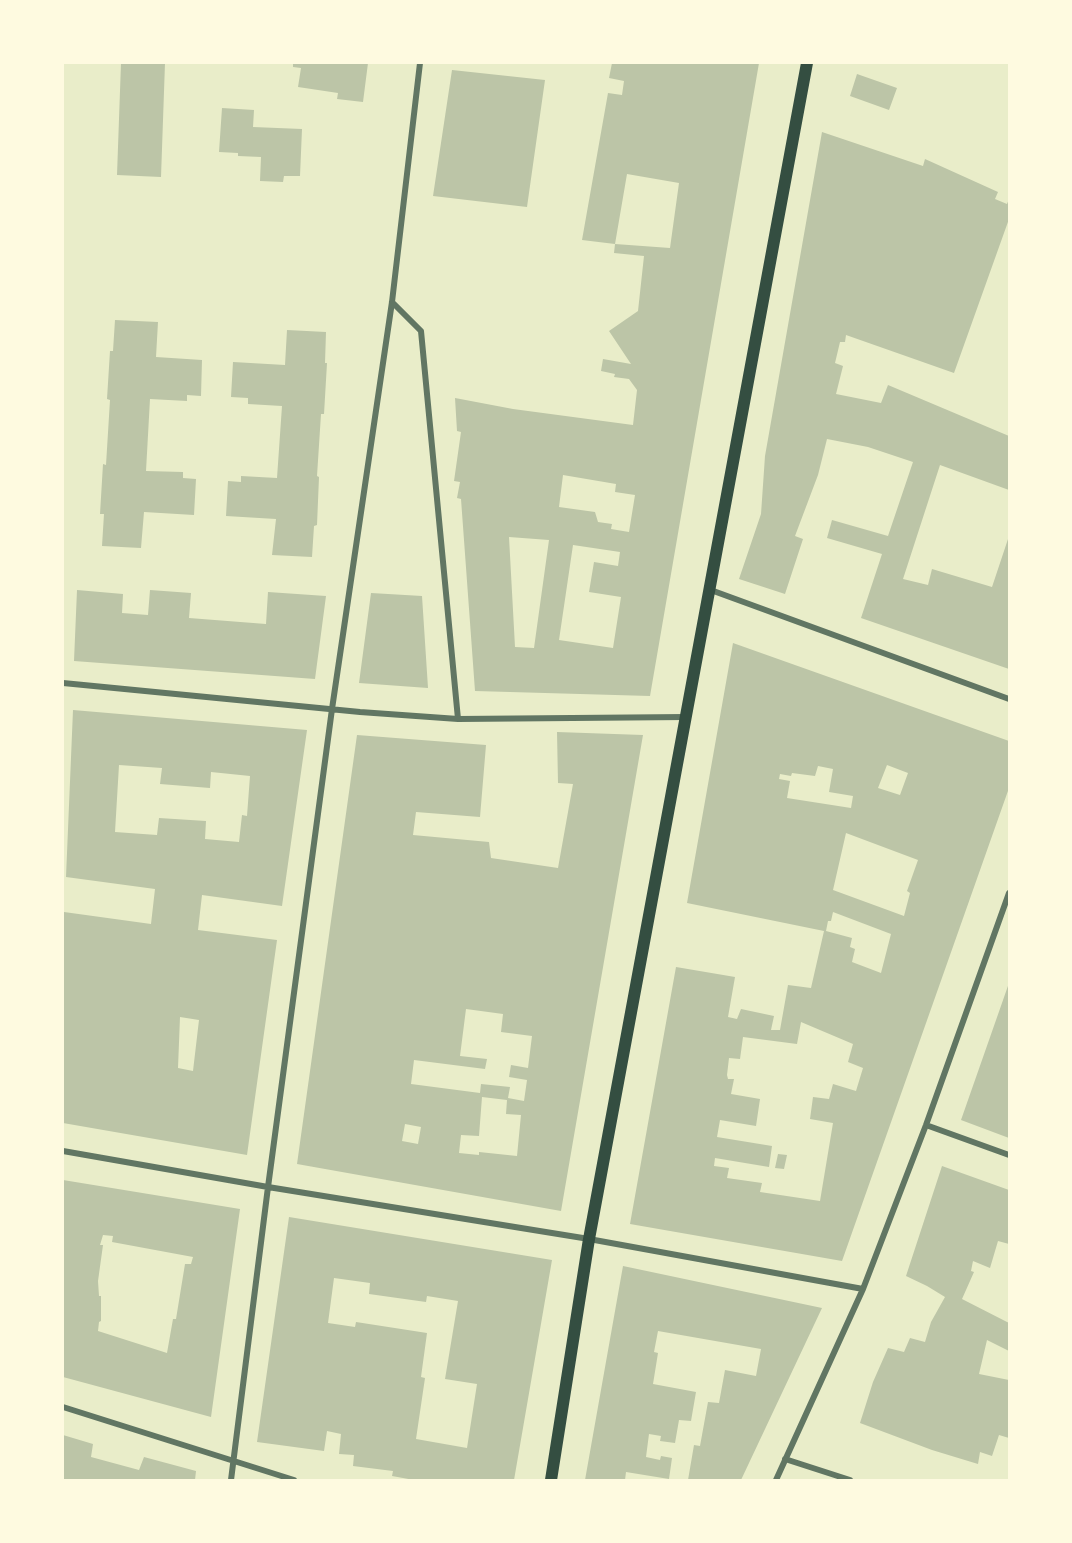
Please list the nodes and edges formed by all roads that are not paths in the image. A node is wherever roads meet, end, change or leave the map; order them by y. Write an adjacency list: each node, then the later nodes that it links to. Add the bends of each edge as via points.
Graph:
1 (420, 63): 3 (street)
2 (807, 63): 4 (main road)
3 (392, 302): 7 (street); 9 (street, via 421,331)
4 (708, 589): 6 (street); 8 (main road)
5 (63, 683): 7 (street)
6 (1009, 699)
7 (332, 709): 9 (street); 14 (street)
8 (686, 717): 9 (street); 15 (main road)
9 (458, 719)
10 (1009, 893): 11 (street)
11 (926, 1125): 13 (street); 16 (street)
12 (63, 1151): 14 (street)
13 (1009, 1155)
14 (268, 1187): 15 (street); 19 (street)
15 (589, 1239): 16 (street); 22 (main road)
16 (864, 1289): 18 (street)
17 (63, 1407): 19 (street)
18 (785, 1459): 23 (street); 24 (street)
19 (234, 1461): 20 (street); 21 (street)
20 (231, 1480)
21 (294, 1480)
22 (551, 1480)
23 (776, 1480)
24 (850, 1480)

